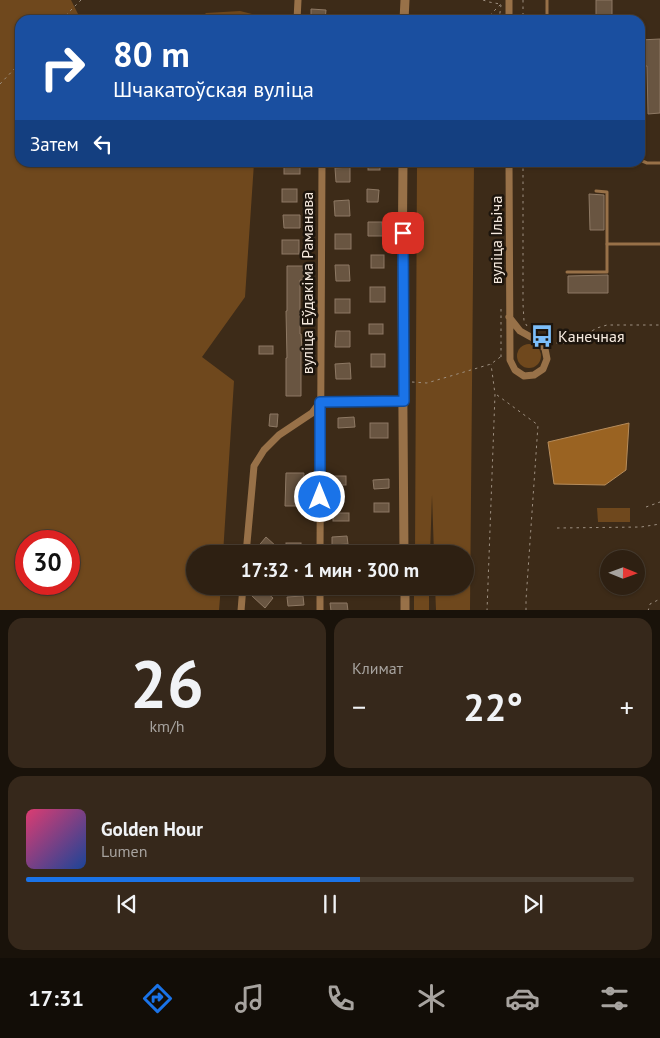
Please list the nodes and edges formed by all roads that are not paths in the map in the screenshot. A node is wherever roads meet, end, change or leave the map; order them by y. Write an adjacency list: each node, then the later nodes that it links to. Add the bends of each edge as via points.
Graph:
1 (298, 0): 5 (street)
2 (405, 0): 6 (street)
3 (509, 0): 7 (street)
4 (547, 0): 8 (lane)
5 (297, 15)
6 (404, 15)
7 (509, 15)
8 (547, 15)
9 (645, 162): 10 (lane)
10 (660, 163)
11 (322, 167): 20 (street, вуліца Еўдакіма Раманава)
12 (403, 167): 19 (street)
13 (509, 167): 18 (street, вуліца Ільіча)
14 (596, 192): 15 (lane, via 607,192)
15 (607, 244): 16 (lane); 17 (lane, via 607,272)
16 (660, 244)
17 (567, 272)
18 (509, 317): 18 (street, вуліца Ільіча, via 510,360 515,370 524,376 534,375 543,369 547,359 545,349 520,331)
19 (404, 401): 20 (street); 23 (street)
20 (320, 402): 21 (street, via 312,413 279,435 254,466); 22 (street, вуліца Еўдакіма Раманава)
21 (247, 545)
22 (320, 545)
23 (404, 545)
24 (242, 595): 27 (street)
25 (320, 595): 28 (street)
26 (404, 595): 29 (street)
27 (241, 610)
28 (320, 610)
29 (405, 610)

